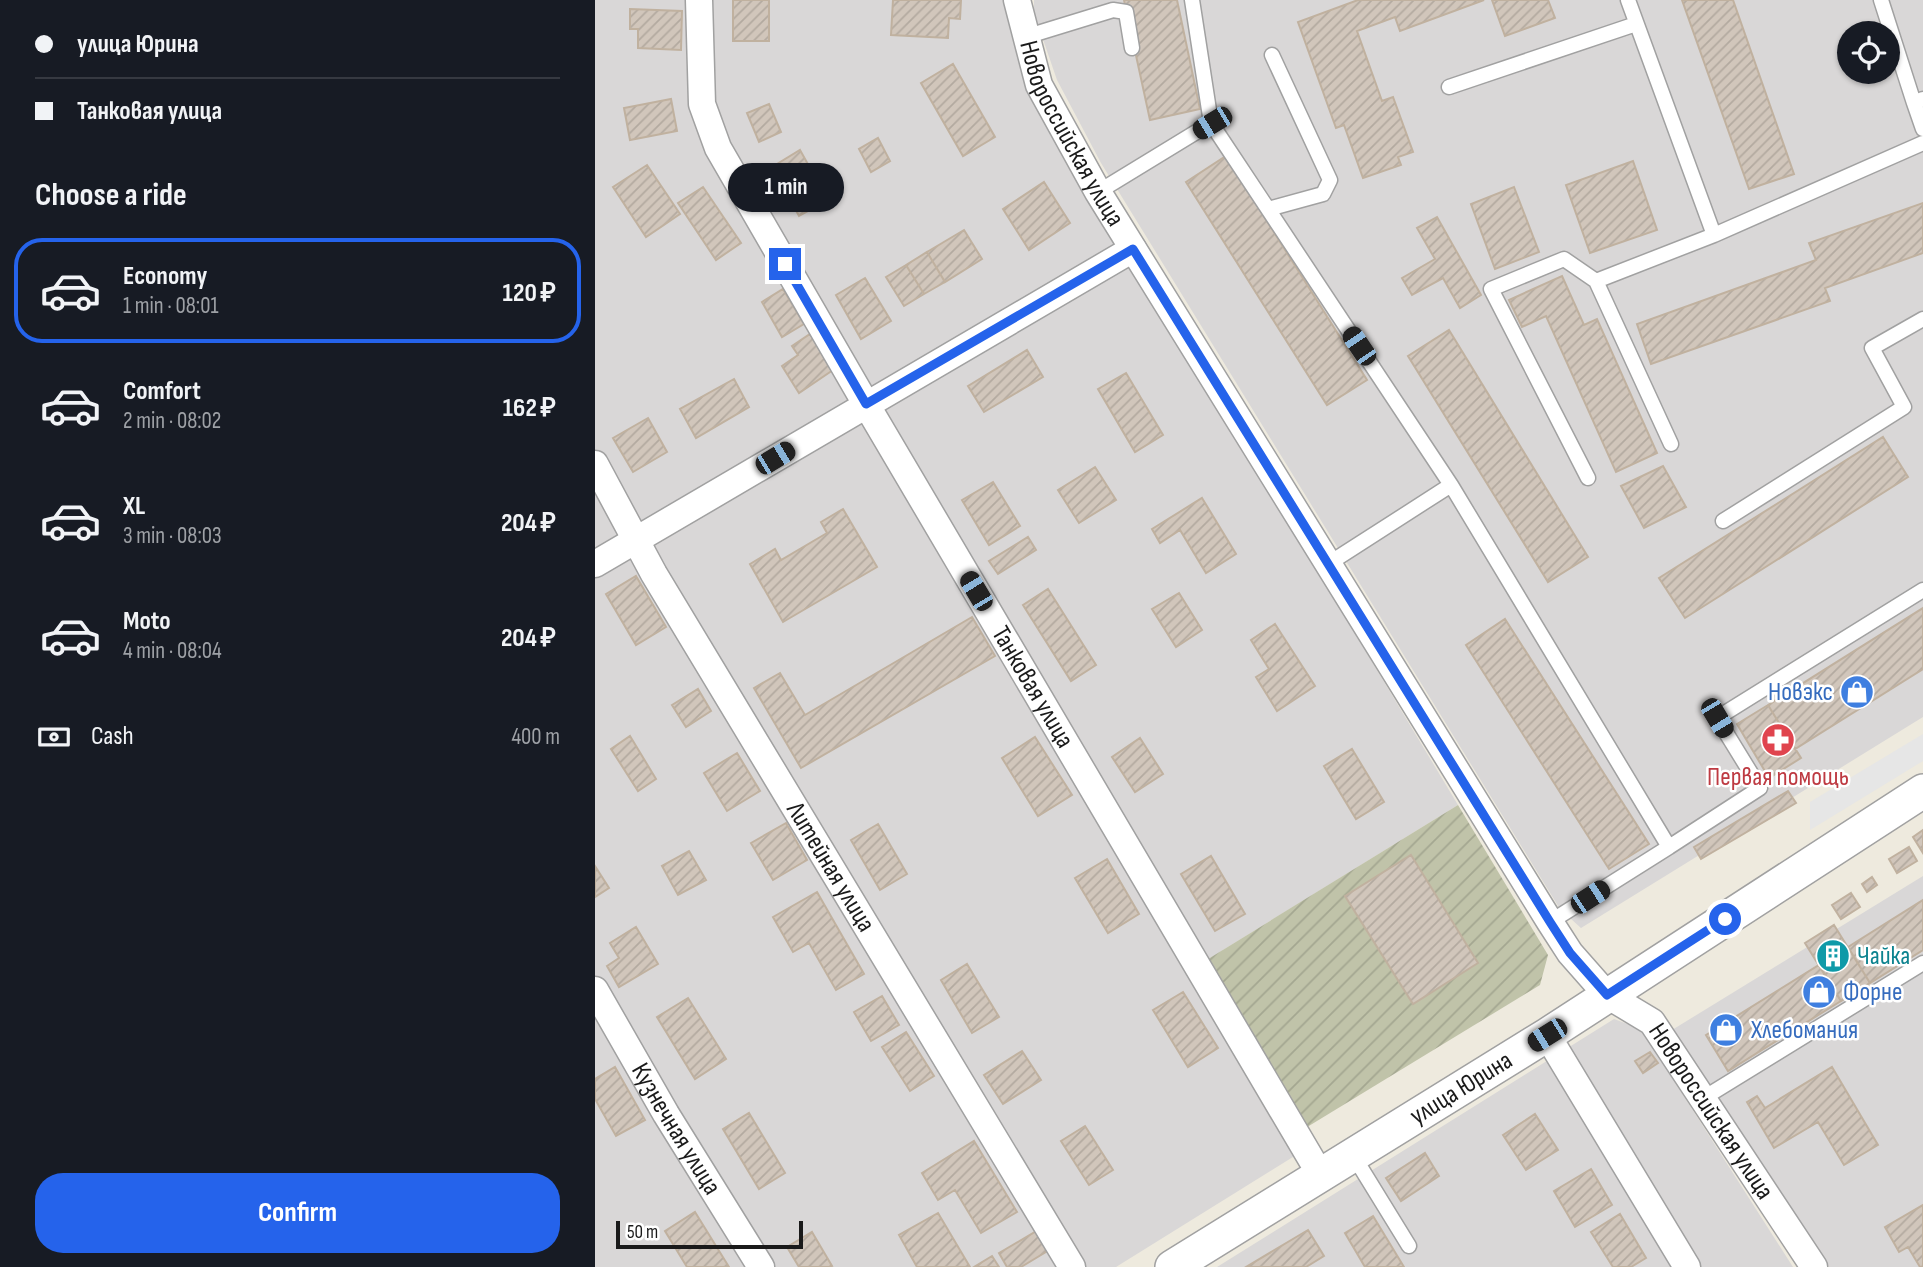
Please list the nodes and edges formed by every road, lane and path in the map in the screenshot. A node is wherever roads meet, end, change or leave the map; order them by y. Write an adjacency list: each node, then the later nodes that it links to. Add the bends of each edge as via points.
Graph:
1 (699, 0): 21 (street, Танковая улица, via 702,104 718,148)
2 (1017, 0): 7 (street, Новороссийская улица)
3 (1192, 0): 12 (lane)
4 (1627, 0): 6 (lane)
5 (1881, 0): 11 (lane)
6 (1636, 24): 10 (lane); 17 (lane)
7 (1025, 37): 8 (lane, via 1113,10 1126,12); 15 (street, Новороссийская улица, via 1039,86)
8 (1132, 48)
9 (1272, 55): 16 (lane, via 1330,180 1323,194)
10 (1448, 87)
11 (1918, 101): 13 (lane)
12 (1212, 123): 15 (lane); 16 (lane)
13 (1923, 129)
14 (1923, 143): 17 (lane)
15 (1098, 192): 18 (street, Новороссийская улица)
16 (1268, 209): 25 (lane)
17 (1714, 235): 19 (lane)
18 (1133, 249): 21 (street); 29 (street, Новороссийская улица)
19 (1596, 281): 22 (lane); 24 (lane, via 1564,259 1491,289)
20 (1923, 319): 26 (lane, via 1873,348 1904,407)
21 (866, 404): 27 (street); 40 (street, Танковая улица)
22 (1671, 444)
23 (595, 464): 27 (street, Литейная улица)
24 (1588, 478)
25 (1451, 485): 29 (lane); 32 (lane)
26 (1723, 520)
27 (637, 541): 28 (street); 43 (street, Литейная улица)
28 (595, 564)
29 (1328, 564): 33 (street, Новороссийская улица)
30 (1923, 590): 32 (lane, via 1717,718 1760,788)
31 (1923, 791): 36 (street, улица Юрина)
32 (1668, 847): 33 (lane)
33 (1550, 922): 36 (street, Новороссийская улица)
34 (1923, 963): 38 (lane)
35 (595, 990): 42 (street, Кузнечная улица)
36 (1607, 995): 37 (street, улица Юрина); 38 (street, Новороссийская улица, via 1652,1022)
37 (1547, 1035): 39 (street, улица Юрина); 45 (street)
38 (1702, 1099): 46 (street, Новороссийская улица)
39 (1352, 1154): 40 (street, улица Юрина); 41 (lane)
40 (1320, 1174): 44 (street, улица Юрина)
41 (1409, 1247)
42 (761, 1267)
43 (1072, 1267)
44 (1171, 1267)
45 (1687, 1267)
46 (1814, 1267)

